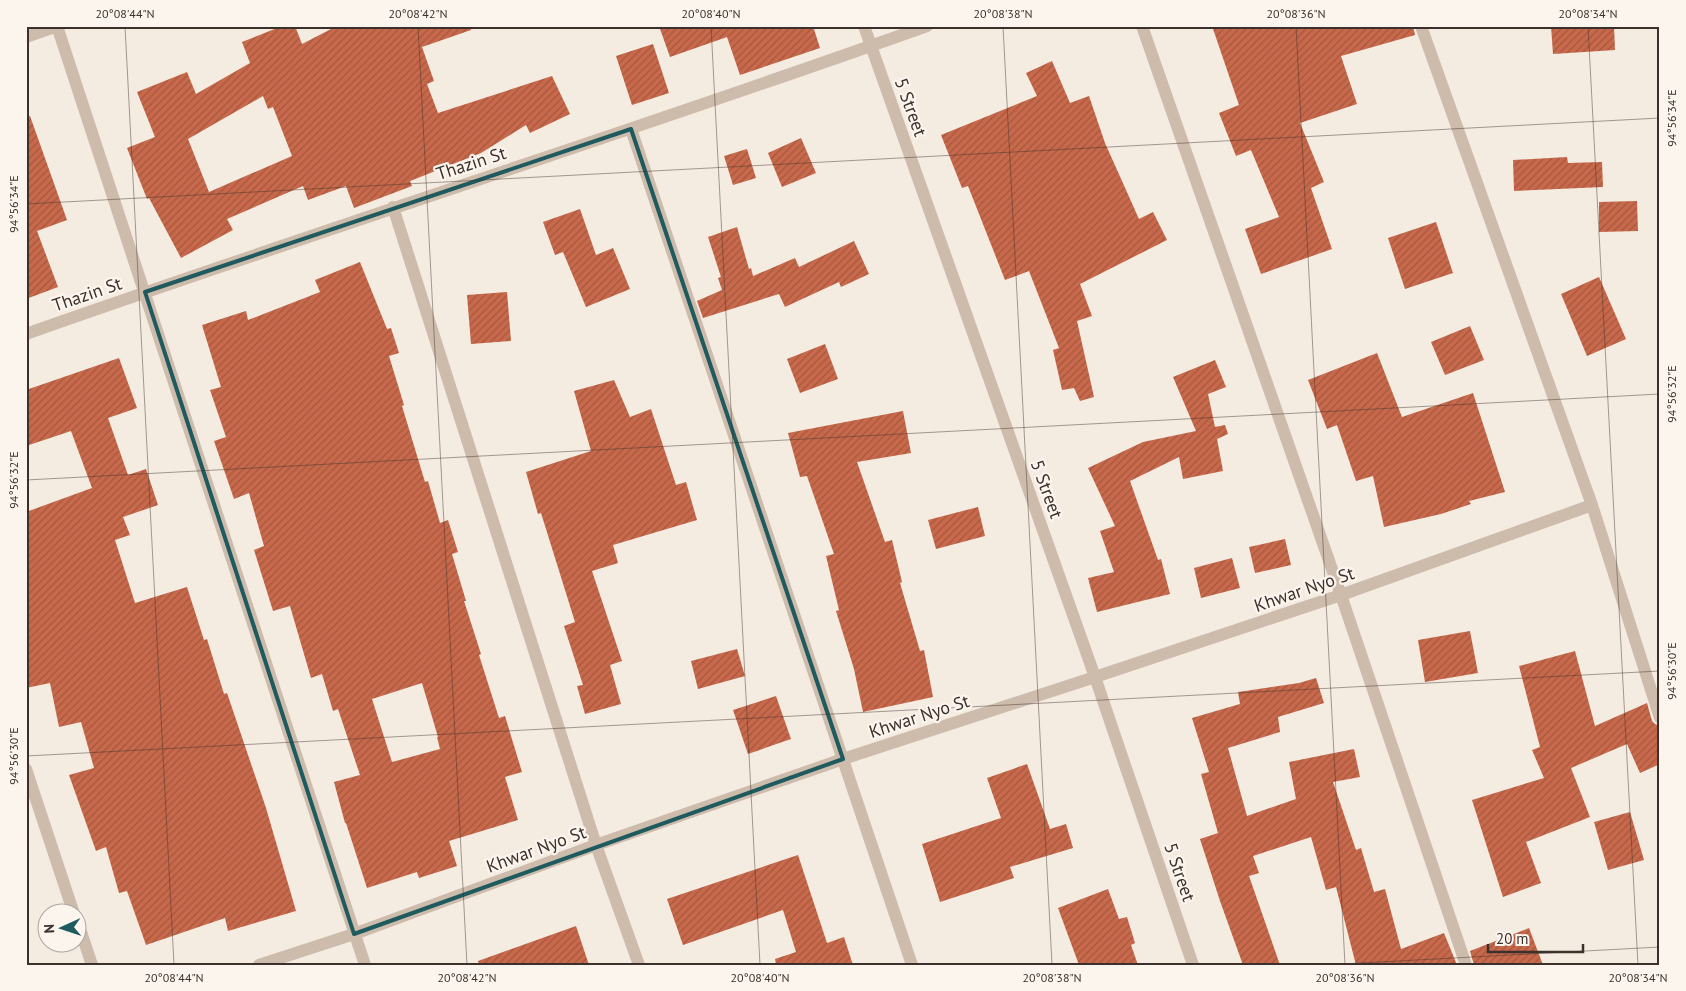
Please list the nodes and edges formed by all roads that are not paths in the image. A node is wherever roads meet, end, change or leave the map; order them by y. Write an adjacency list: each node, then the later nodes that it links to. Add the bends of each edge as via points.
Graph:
1 (57, 26): 6 (street); 10 (street)
2 (864, 26): 7 (street, 5 Street)
3 (927, 26): 7 (street, Thazin St)
4 (1142, 26): 13 (street)
5 (1421, 26): 12 (street)
6 (26, 37)
7 (871, 46): 8 (street, Thazin St); 14 (street, 5 Street)
8 (631, 129): 9 (street, Thazin St); 16 (street)
9 (393, 207): 10 (street, Thazin St); 18 (street)
10 (145, 292): 11 (street, Thazin St); 20 (street)
11 (26, 334)
12 (1592, 505): 13 (street, Khwar Nyo St); 15 (street)
13 (1340, 595): 14 (street, Khwar Nyo St); 28 (street)
14 (1095, 677): 16 (street, Khwar Nyo St); 27 (street, 5 Street)
15 (1660, 718)
16 (843, 759): 18 (street, Khwar Nyo St); 26 (street)
17 (26, 769): 19 (street)
18 (596, 845): 20 (street, Khwar Nyo St); 25 (street)
19 (71, 904)
20 (354, 934): 23 (street, Khwar Nyo St); 24 (street)
21 (88, 953): 22 (street)
22 (92, 965)
23 (259, 965)
24 (365, 965)
25 (639, 965)
26 (912, 965)
27 (1192, 965)
28 (1466, 965)

